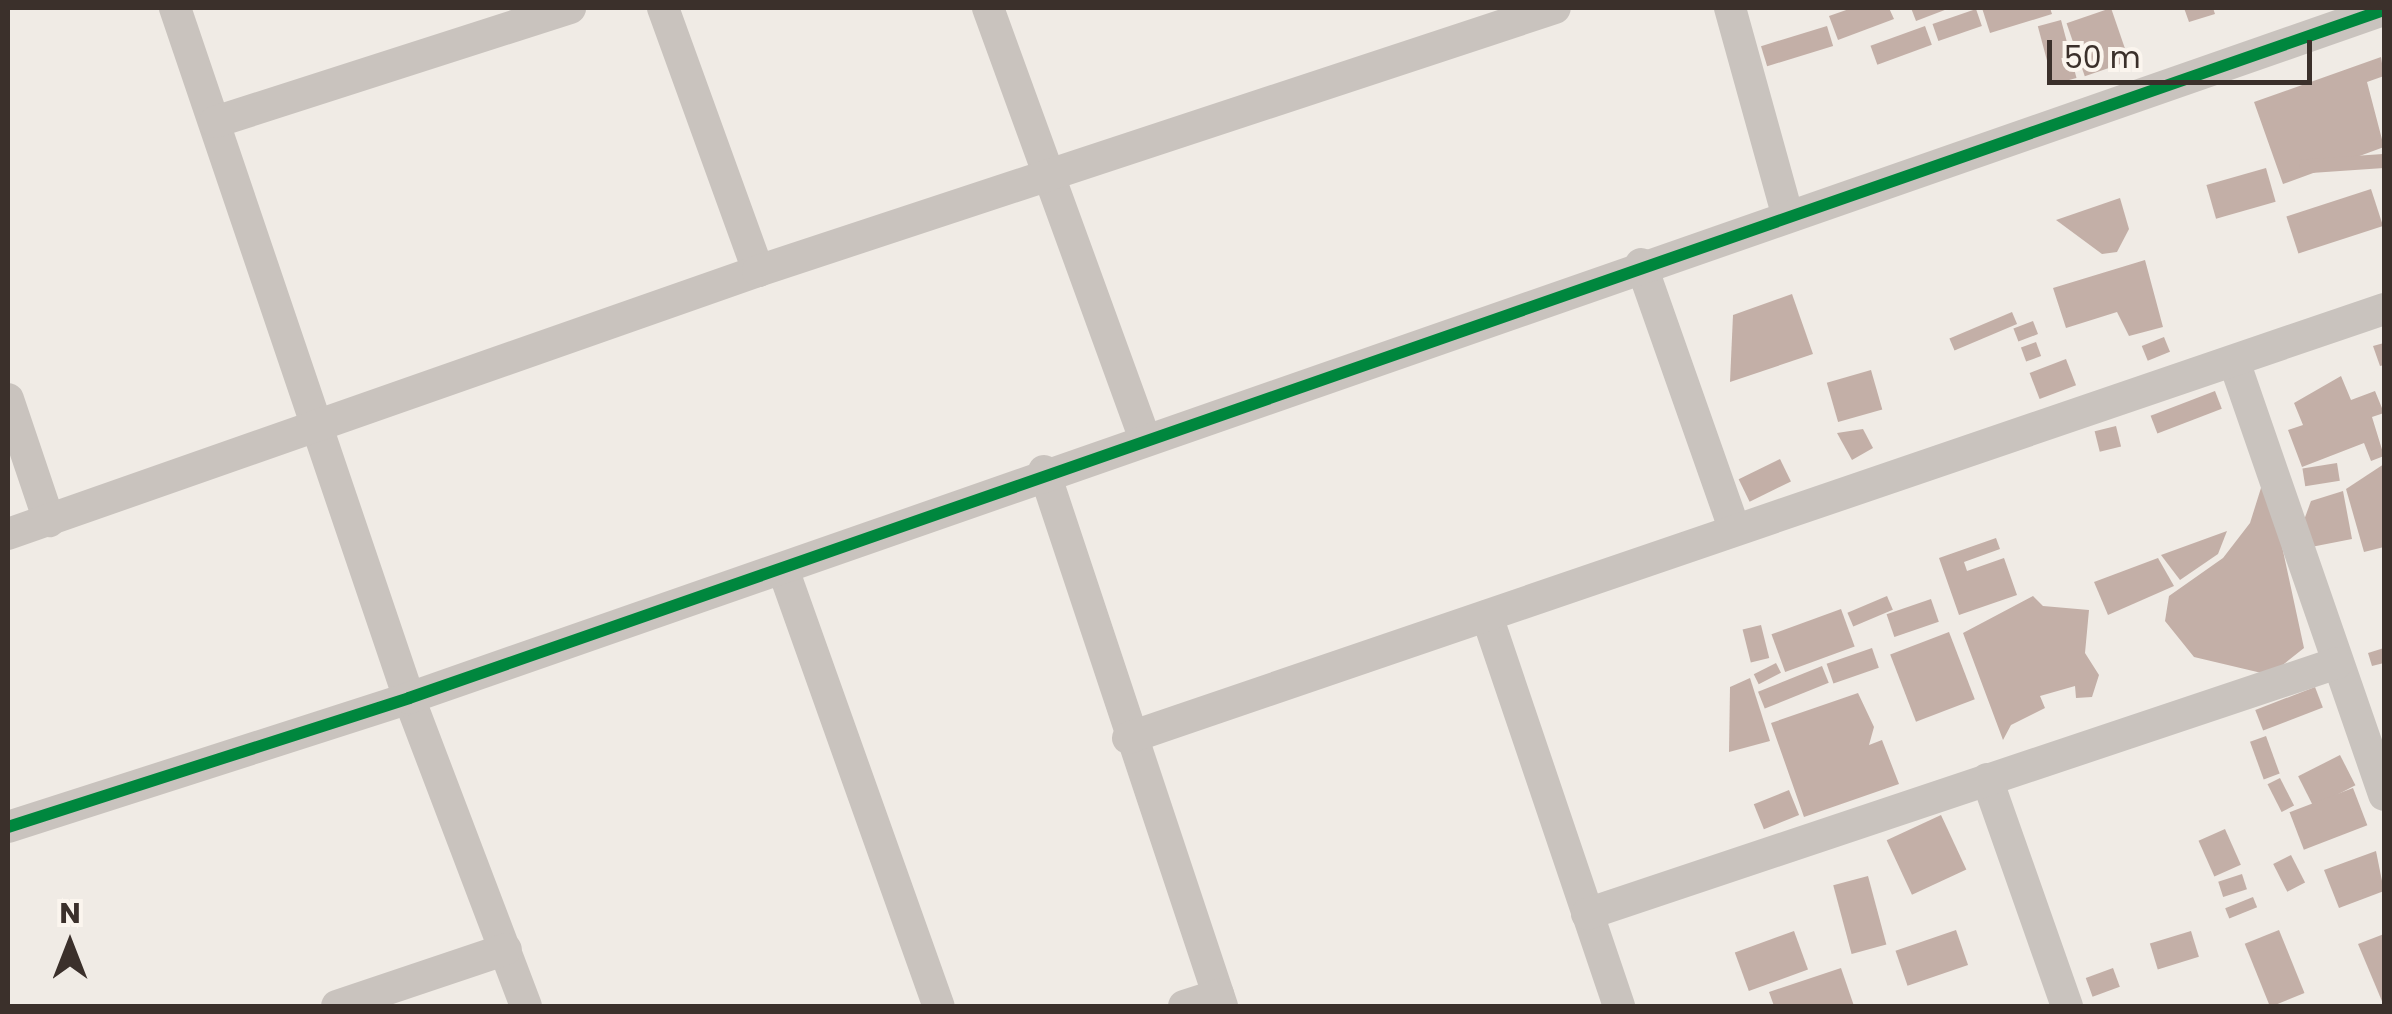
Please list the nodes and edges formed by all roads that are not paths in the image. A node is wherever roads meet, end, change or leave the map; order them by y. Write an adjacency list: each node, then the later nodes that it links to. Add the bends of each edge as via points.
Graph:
1 (174, 8): 8 (street)
2 (570, 8): 8 (street)
3 (663, 8): 12 (street)
4 (988, 8): 9 (street)
5 (1555, 8): 9 (street)
6 (1730, 8): 10 (street)
7 (2384, 10): 10 (street)
8 (215, 122): 16 (street)
9 (1046, 179): 12 (street); 17 (street)
10 (1787, 213): 11 (street)
11 (1641, 264): 17 (street); 20 (street)
12 (758, 271): 16 (street)
13 (2384, 308): 14 (street)
14 (2235, 364): 20 (street); 24 (street)
15 (8, 399): 19 (street)
16 (317, 429): 19 (street); 25 (street)
17 (1144, 437): 18 (street)
18 (1044, 471): 22 (street); 26 (street)
19 (48, 521): 21 (street)
20 (1734, 528): 23 (street)
21 (8, 534)
22 (783, 570): 25 (street); 35 (street)
23 (1487, 616): 26 (street); 30 (street)
24 (2337, 663): 27 (street); 28 (street)
25 (409, 698): 29 (street); 31 (street)
26 (1128, 738): 32 (street)
27 (1987, 779): 30 (street); 38 (street)
28 (2384, 795)
29 (8, 827)
30 (1586, 914): 37 (street)
31 (506, 949): 33 (street); 34 (street)
32 (1220, 1001): 36 (street)
33 (337, 1006)
34 (526, 1006)
35 (939, 1006)
36 (1184, 1006)
37 (1619, 1006)
38 (2068, 1006)

